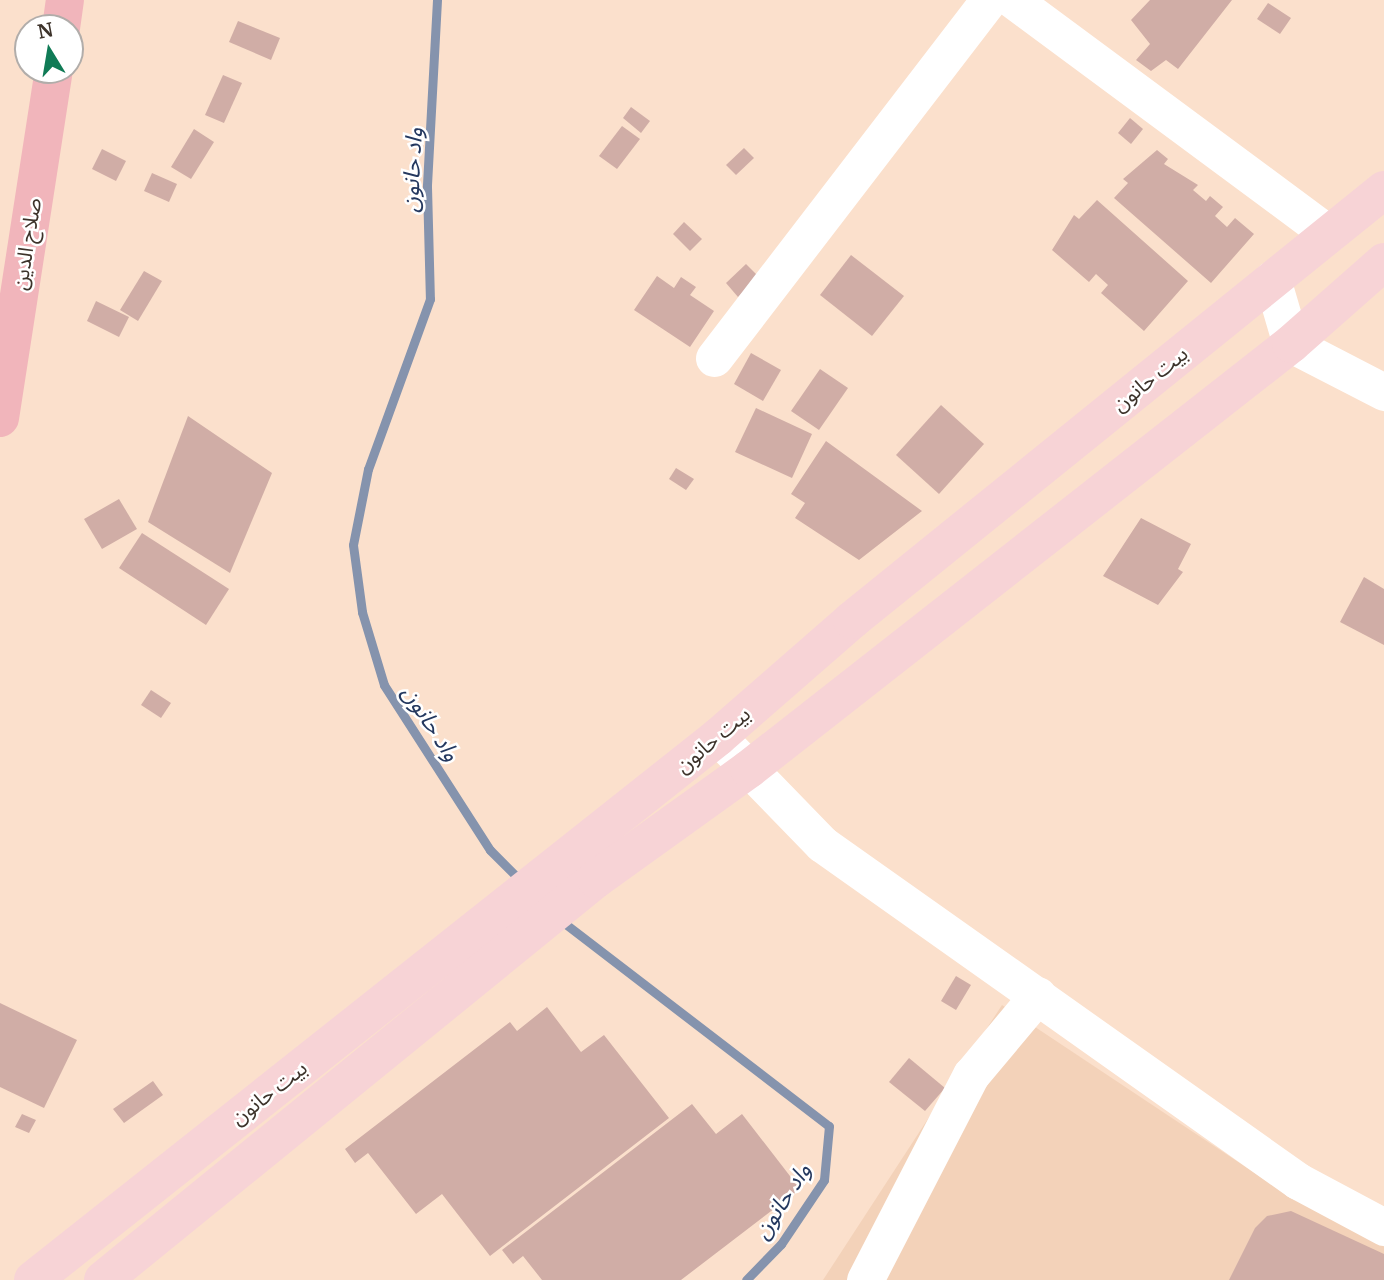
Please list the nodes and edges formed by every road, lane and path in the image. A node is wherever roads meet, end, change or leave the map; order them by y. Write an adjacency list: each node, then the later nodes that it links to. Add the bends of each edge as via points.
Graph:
1 (989, 0): 9 (street)
2 (1013, 0): 5 (street)
3 (52, 84): 11 (highway, صلاح الدين)
4 (1384, 190): 5 (main road, بيت حانون)
5 (1329, 233): 7 (main road, بيت حانون)
6 (1384, 261): 8 (main road, بيت حانون)
7 (1272, 279): 8 (street); 12 (main road, بيت حانون, via 852,620)
8 (1291, 344): 10 (street); 13 (main road, بيت حانون)
9 (714, 358)
10 (1384, 393)
11 (0, 418)
12 (718, 737): 13 (street); 14 (main road, بيت حانون)
13 (750, 769): 14 (main road, بيت حانون); 15 (street, via 822,844)
14 (584, 866): 17 (main road, بيت حانون, via 464,938); 18 (main road, بيت حانون, via 508,953)
15 (1038, 995): 16 (street, via 1298,1181); 19 (street, via 971,1075)
16 (1384, 1227)
17 (33, 1280)
18 (103, 1280)
19 (865, 1280)

